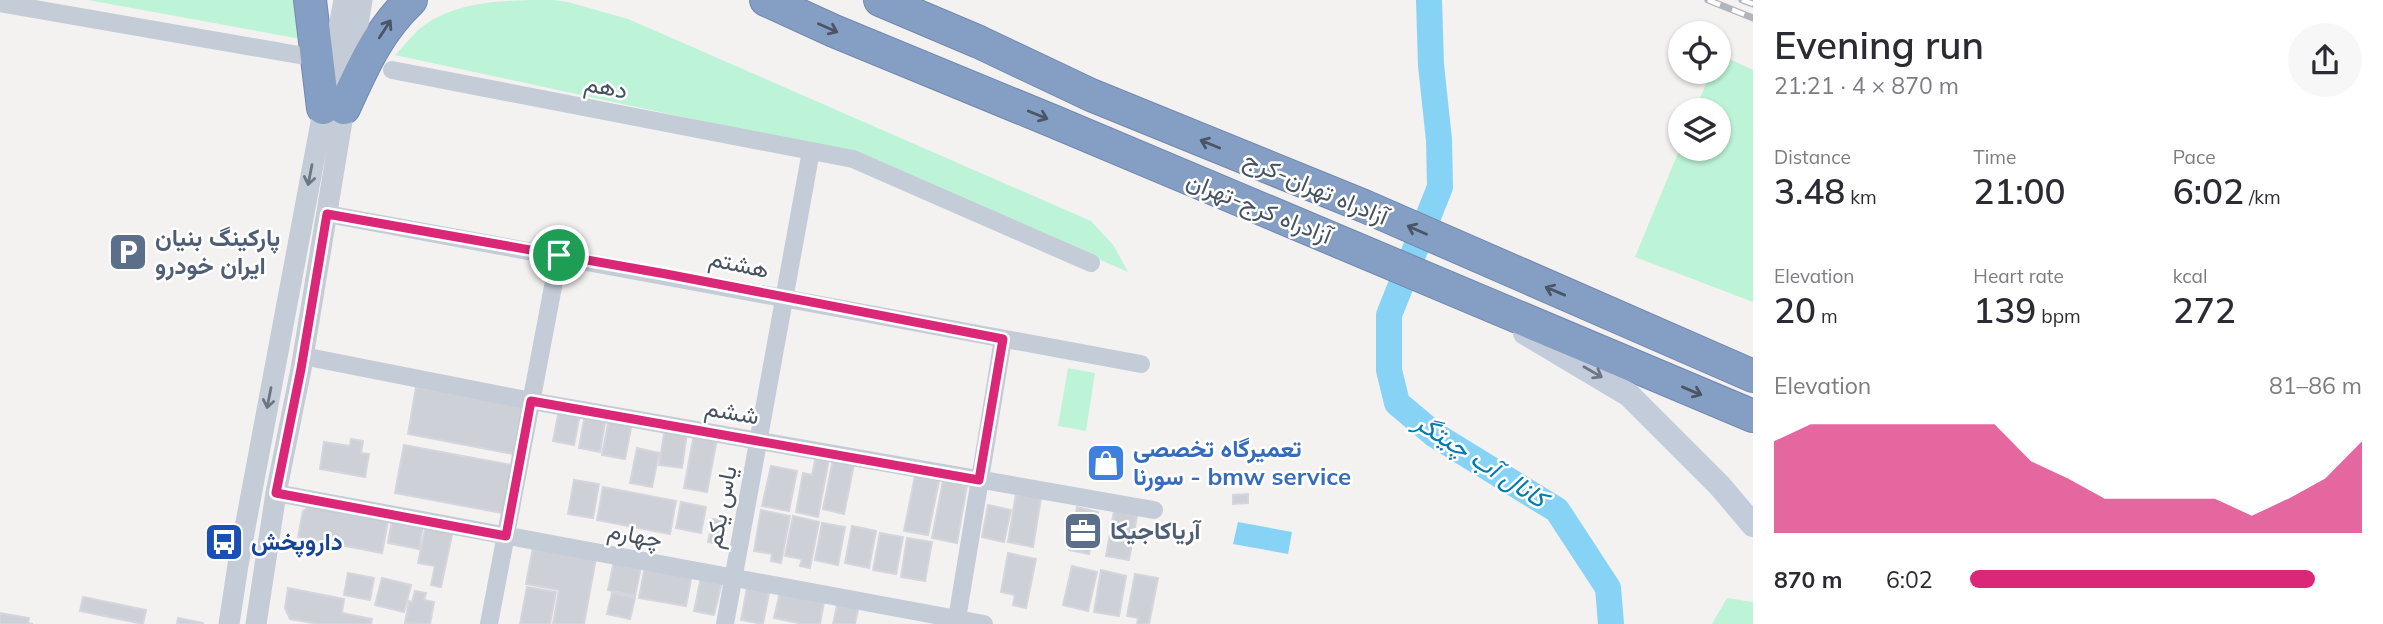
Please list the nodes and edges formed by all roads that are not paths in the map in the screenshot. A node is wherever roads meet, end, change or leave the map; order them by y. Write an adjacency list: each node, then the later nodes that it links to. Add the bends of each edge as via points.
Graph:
1 (310, 0): 12 (highway)
2 (344, 0): 12 (street)
3 (362, 0): 12 (street)
4 (411, 0): 12 (highway, one-way to 4, via 392,18)
5 (766, 0): 17 (highway, آزادراه کرج-تهران, one-way to 17)
6 (880, 0): 9 (highway, آزادراه تهران-کرج)
7 (911, 0): 9 (highway)
8 (0, 2): 10 (street)
9 (979, 42): 22 (highway, آزادراه تهران-کرج, one-way to 9, via 1364,206 1091,95)
10 (299, 55)
11 (393, 71): 13 (street, دهم)
12 (334, 108): 14 (street); 31 (street, one-way to 31)
13 (811, 151): 16 (street, دهم, via 853,159); 18 (street, یاس یکم)
14 (327, 214): 15 (street, هشتم); 20 (street)
15 (559, 255): 18 (street, هشتم); 23 (street)
16 (1091, 263)
17 (1449, 288): 24 (highway, آزادراه کرج-تهران, one-way to 24); 29 (main road, one-way to 29, via 1629,395)
18 (783, 298): 19 (street, هشتم); 25 (street, یاس یکم)
19 (1003, 339): 21 (street, هشتم); 26 (street)
20 (303, 356): 23 (street, ششم); 27 (street)
21 (1141, 364)
22 (1753, 376)
23 (531, 401): 25 (street, ششم); 30 (street)
24 (1753, 416)
25 (758, 441): 26 (street, ششم); 33 (street, یاس یکم)
26 (979, 480): 28 (street, ششم); 34 (street)
27 (276, 493): 30 (street, چهارم); 32 (street)
28 (1154, 510)
29 (1753, 525)
30 (506, 536): 33 (street, چهارم); 37 (street)
31 (237, 565): 32 (street, via 247,582); 35 (street)
32 (262, 577): 36 (street)
33 (732, 578): 34 (street, چهارم); 38 (street, یاس یکم)
34 (957, 619): 39 (street, چهارم)
35 (229, 624)
36 (256, 624)
37 (489, 624)
38 (725, 624)
39 (984, 624)

